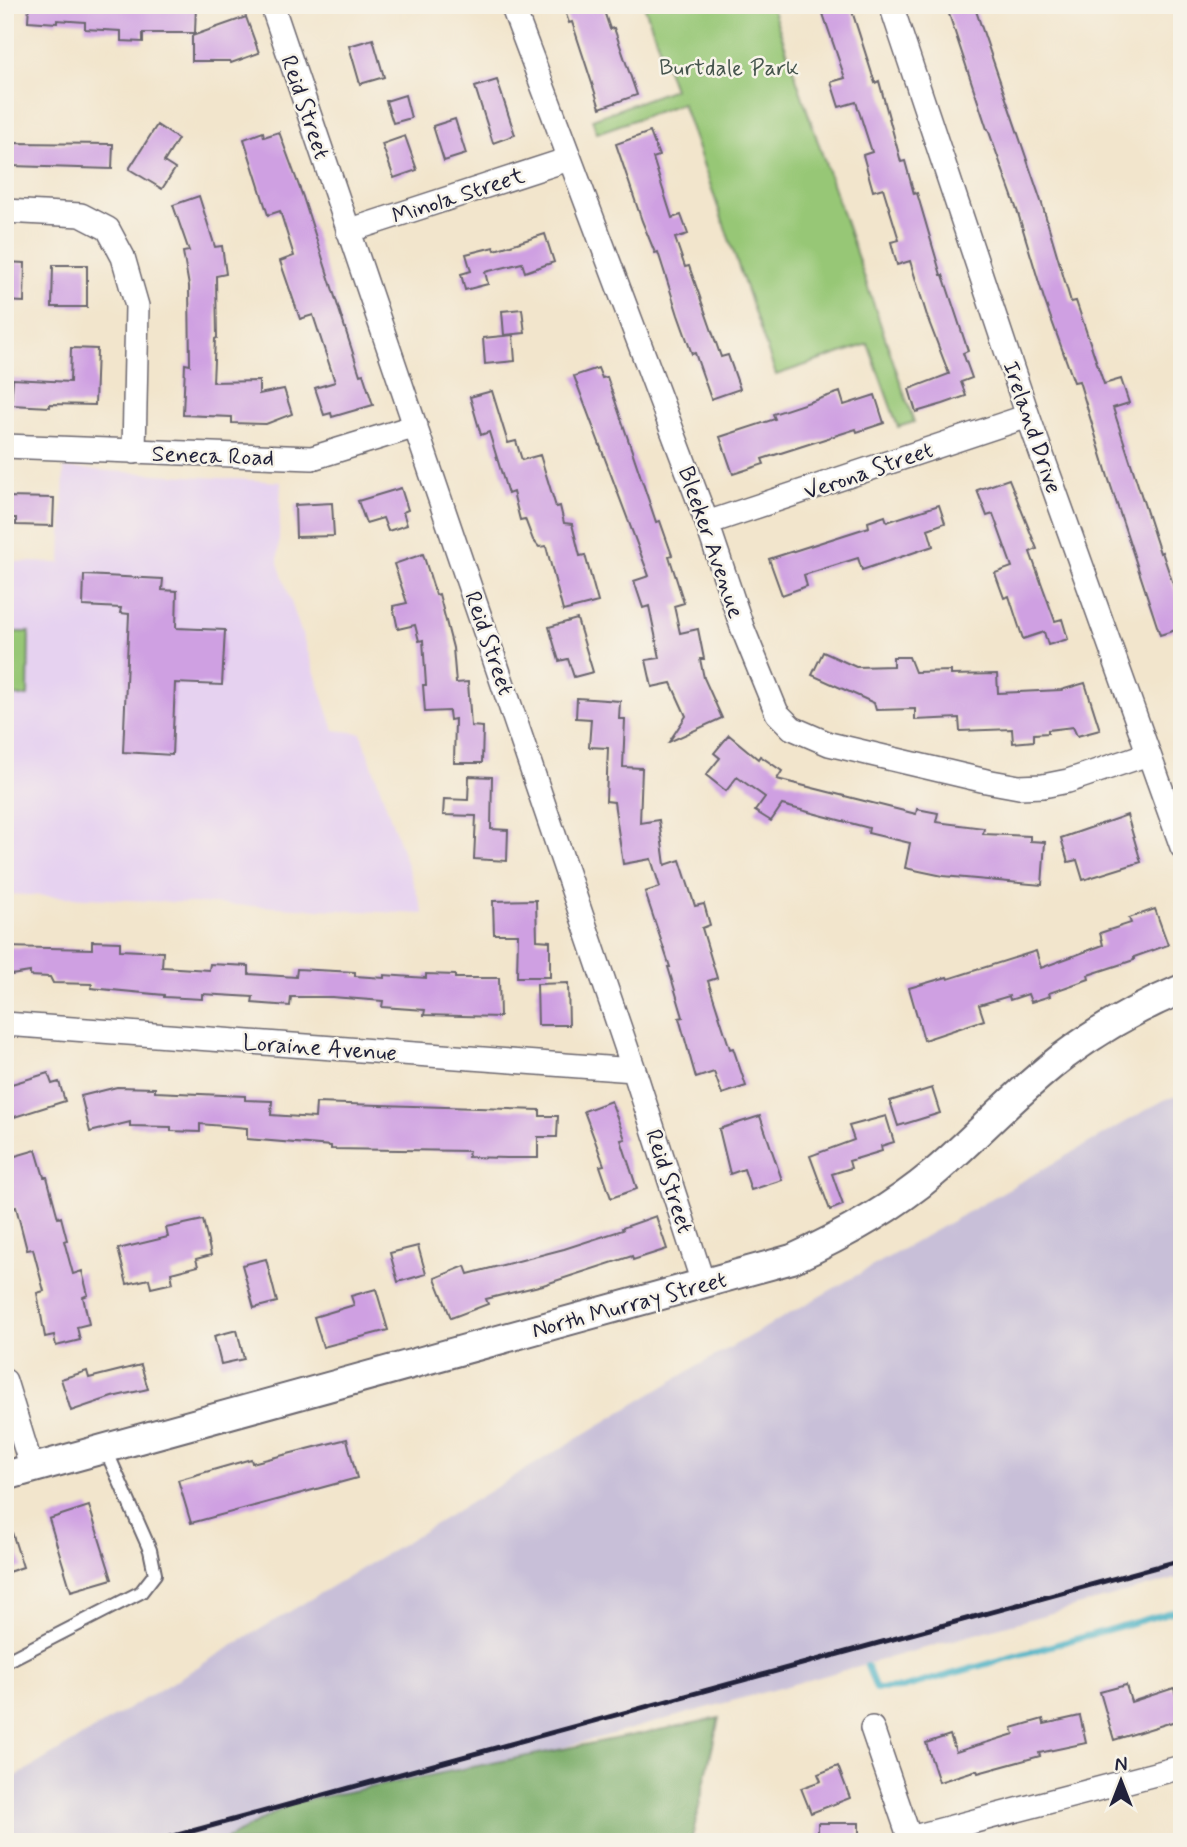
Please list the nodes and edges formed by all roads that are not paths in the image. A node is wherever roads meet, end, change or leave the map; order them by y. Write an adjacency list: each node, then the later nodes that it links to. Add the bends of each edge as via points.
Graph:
1 (272, 5): 6 (street, Reid Street)
2 (512, 5): 4 (street, Bleeker Avenue)
3 (891, 5): 7 (street, Ireland Drive)
4 (569, 159): 6 (street, Minola Street); 11 (street, Bleeker Avenue)
5 (5, 211): 10 (street, via 81,215 108,229 123,257 137,306)
6 (348, 232): 8 (street, Reid Street)
7 (1028, 416): 11 (street, Verona Street); 12 (street, Ireland Drive)
8 (416, 426): 10 (street, Seneca Road, via 312,458); 16 (street, Reid Street)
9 (5, 446): 10 (street, Seneca Road)
10 (134, 452)
11 (707, 523): 12 (street, Bleeker Avenue, via 770,697 777,713 792,728 829,744 1019,787 1068,780)
12 (1148, 754): 13 (street, Ireland Drive)
13 (1182, 847)
14 (1182, 989): 17 (street, North Murray Street, via 1134,1011 1075,1048 933,1174 840,1238 792,1259)
15 (5, 1024): 16 (street, Loraine Avenue)
16 (634, 1070): 17 (street, Reid Street)
17 (703, 1283): 19 (street, North Murray Street)
18 (5, 1381): 20 (street)
19 (105, 1448): 20 (street, North Murray Street); 21 (lane, via 150,1550 155,1574 141,1592)
20 (18, 1473)
21 (5, 1662)
22 (872, 1728): 24 (street)
23 (1181, 1769): 24 (street)
24 (911, 1840)

